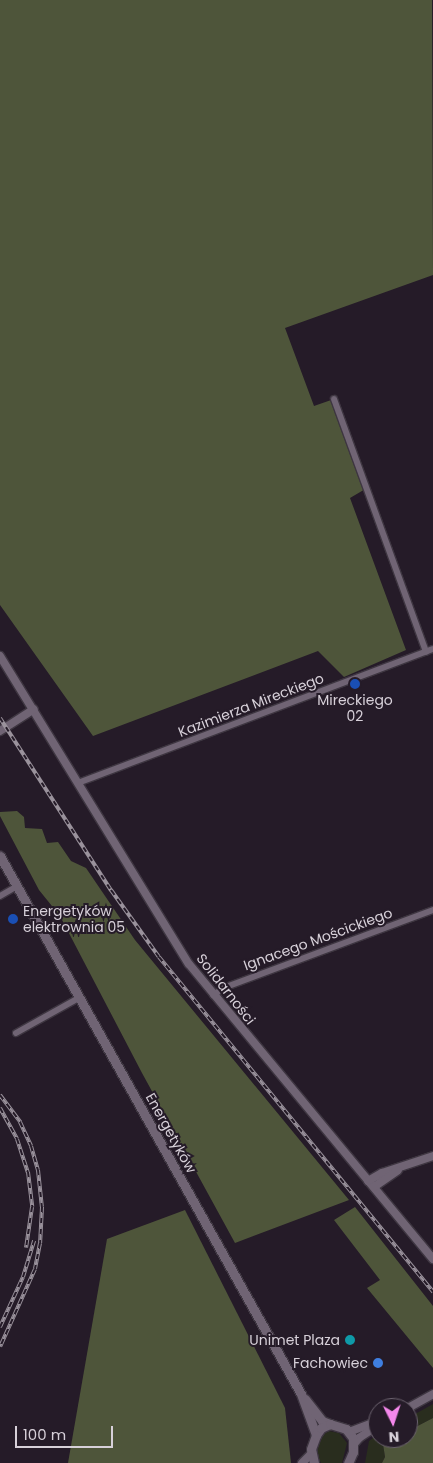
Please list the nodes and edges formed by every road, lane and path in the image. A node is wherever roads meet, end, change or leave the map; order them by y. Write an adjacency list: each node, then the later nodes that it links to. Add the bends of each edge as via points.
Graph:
1 (334, 399): 2 (street)
2 (430, 650): 6 (street, Kazimierza Mireckiego)
3 (0, 656): 4 (street, Solidarności)
4 (34, 709): 5 (street); 6 (street, Solidarności)
5 (0, 730)
6 (78, 784): 11 (street, Solidarności, via 188,964)
7 (0, 856): 8 (main road, Energetyków)
8 (17, 886): 9 (street); 12 (main road, Energetyków)
9 (0, 896)
10 (433, 910): 11 (street, Ignacego Mościckiego, via 226,986)
11 (213, 995): 16 (street, Solidarności)
12 (79, 998): 13 (street); 19 (main road, Energetyków)
13 (16, 1033)
14 (433, 1156): 15 (street)
15 (404, 1166): 16 (street); 17 (street)
16 (368, 1181): 17 (street, Solidarności)
17 (374, 1187): 18 (street, Solidarności)
18 (433, 1260)
19 (301, 1394): 22 (main road, Energetyków, via 322,1421); 26 (main road, Energetyków)
20 (433, 1394): 21 (street)
21 (418, 1402)
22 (330, 1424): 25 (main road, Energetyków); 26 (main road, via 321,1428)
23 (368, 1426): 25 (street)
24 (368, 1431): 27 (street)
25 (349, 1432): 27 (main road)
26 (316, 1436): 28 (main road)
27 (354, 1444): 29 (main road)
28 (313, 1458): 30 (street)
29 (350, 1462)
30 (302, 1463)

